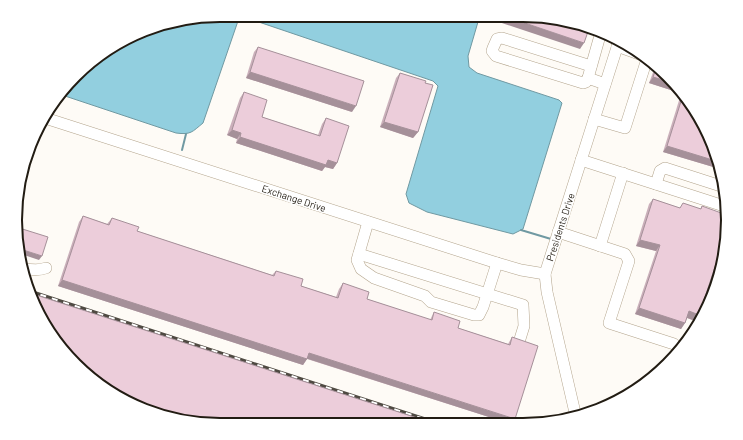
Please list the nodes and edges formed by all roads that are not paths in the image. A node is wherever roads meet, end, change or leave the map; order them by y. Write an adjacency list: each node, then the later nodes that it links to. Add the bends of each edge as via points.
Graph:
1 (599, 37): 4 (street)
2 (617, 46): 6 (street, Presidents Drive)
3 (645, 64): 7 (street, via 625,128)
4 (591, 66): 5 (street); 5 (street, via 502,38 497,39 492,48 496,56 583,83)
5 (588, 78): 6 (street)
6 (605, 84): 7 (street, Presidents Drive)
7 (594, 119): 9 (street, Presidents Drive)
8 (50, 120): 14 (street, Exchange Drive)
9 (581, 160): 10 (street); 15 (street, Presidents Drive)
10 (623, 173): 11 (street); 16 (street)
11 (656, 184): 12 (street, via 660,170 665,168); 13 (street)
12 (718, 185)
13 (721, 205)
14 (368, 222): 17 (street); 18 (street, Exchange Drive)
15 (558, 232): 16 (street); 21 (street, Presidents Drive)
16 (600, 246): 24 (street, via 625,254 629,261 609,323)
17 (359, 254): 22 (street); 22 (street, via 361,269 374,278 425,296 431,302 479,315)
18 (497, 263): 21 (street, Exchange Drive); 22 (street)
19 (46, 268): 20 (street)
20 (29, 269)
21 (544, 274): 25 (street, Presidents Drive)
22 (488, 294): 23 (street, via 522,305 524,326)
23 (520, 339)
24 (674, 344)
25 (575, 411)

